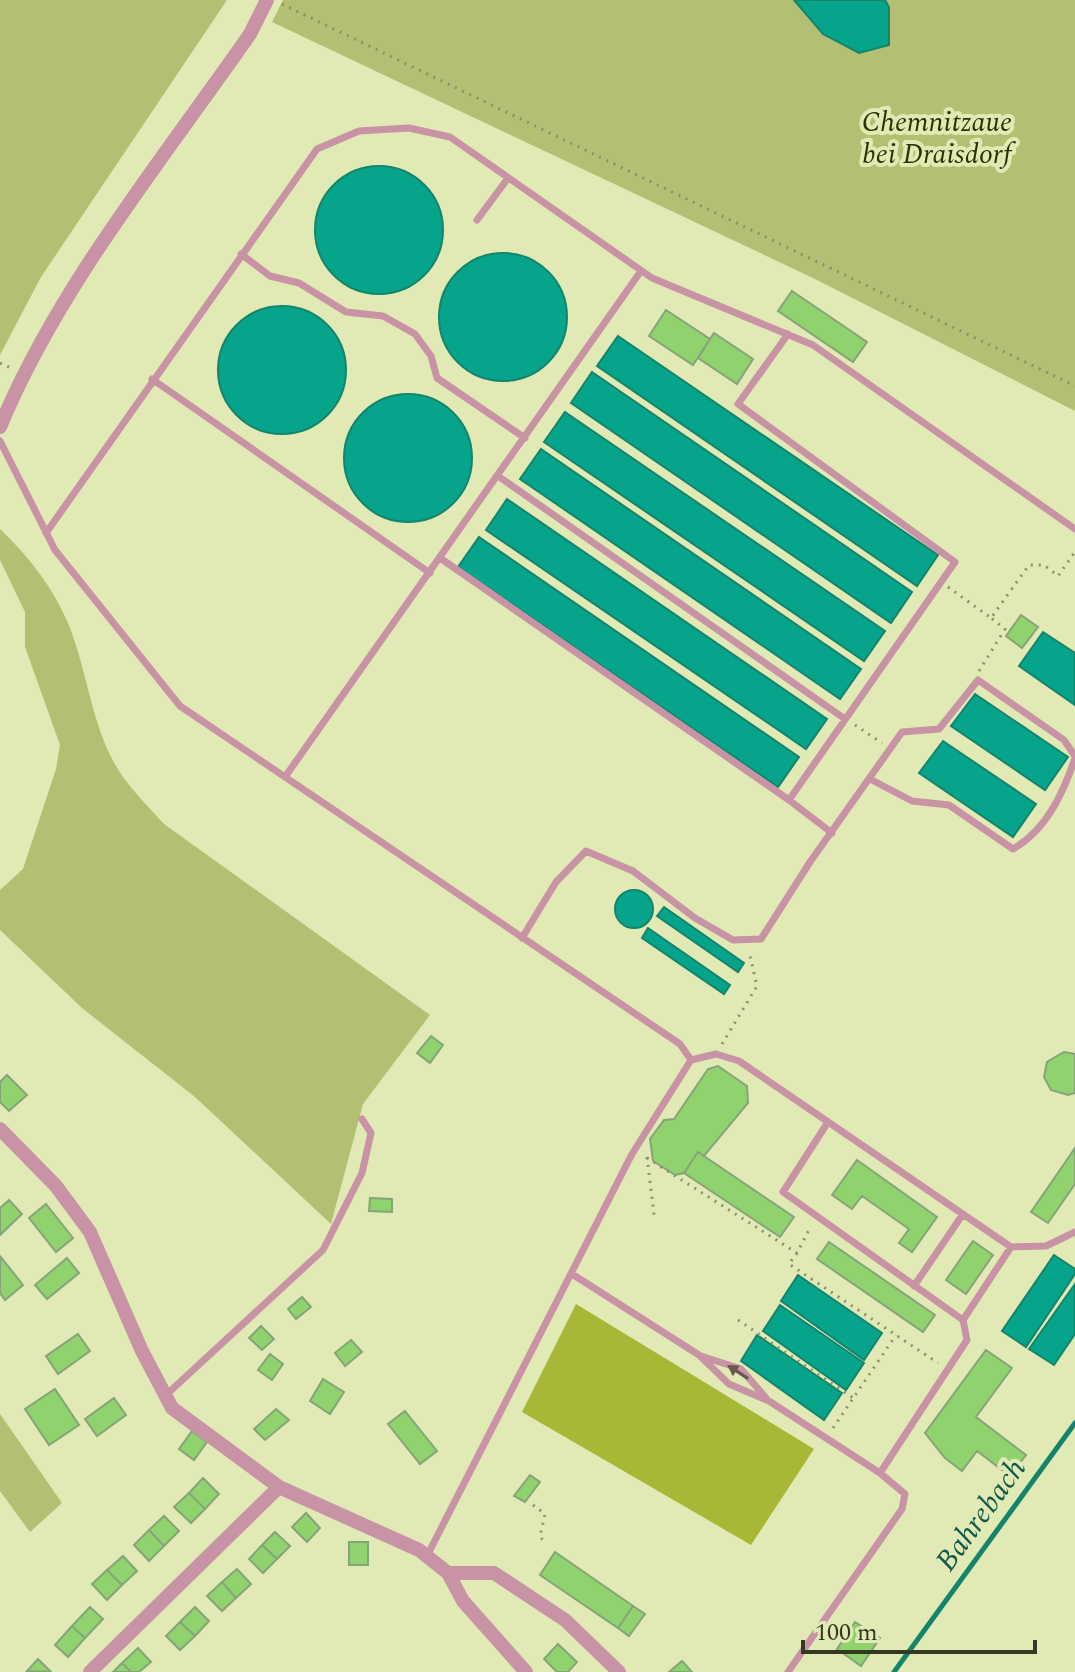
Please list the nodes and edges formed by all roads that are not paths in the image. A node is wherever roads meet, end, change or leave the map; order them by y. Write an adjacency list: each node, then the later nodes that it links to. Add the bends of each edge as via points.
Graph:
1 (272, 1): 8 (street, via 51,322)
2 (508, 178): 3 (lane); 4 (lane, via 450,137 409,128 359,131 317,149); 5 (lane)
3 (477, 220)
4 (241, 254): 7 (lane); 9 (lane, via 270,276 299,283 346,312 383,316 415,334 431,356 437,378)
5 (641, 271): 6 (lane); 9 (lane)
6 (788, 334): 12 (lane, via 813,345); 16 (lane, via 738,404 955,562)
7 (152, 379): 13 (lane); 15 (lane)
8 (0, 427)
9 (525, 438): 11 (lane)
10 (0, 441): 13 (lane)
11 (498, 476): 14 (lane); 16 (lane)
12 (1075, 529)
13 (46, 533): 18 (lane, via 180,706)
14 (440, 558): 15 (lane); 20 (lane)
15 (430, 573): 18 (lane)
16 (845, 719): 20 (lane)
17 (1075, 757): 19 (lane, via 1066,785 1034,837 1013,849 949,805 912,801); 19 (lane, via 1064,740 978,680 939,729 902,732)
18 (285, 777): 22 (lane)
19 (870, 779): 21 (lane)
20 (789, 800): 21 (lane)
21 (832, 833): 22 (lane, via 761,939 733,940 633,871 586,851 556,882)
22 (522, 938): 23 (lane, via 680,1044)
23 (691, 1060): 25 (lane, via 716,1054 739,1061); 30 (lane, via 644,1133)
24 (362, 1119): 34 (lane, via 371,1133 362,1173 323,1250)
25 (828, 1122): 27 (lane); 31 (lane, via 783,1192)
26 (0, 1129): 34 (street, via 56,1186 90,1232)
27 (963, 1214): 29 (lane); 31 (lane)
28 (1075, 1232): 29 (lane, via 1046,1246)
29 (1011, 1247): 32 (lane)
30 (572, 1274): 33 (lane); 38 (lane)
31 (914, 1286): 32 (lane)
32 (963, 1320): 36 (lane, via 967,1340)
33 (699, 1355): 35 (lane, via 729,1384); 35 (lane, one-way to 33, via 741,1369)
34 (165, 1396): 37 (street, via 172,1408)
35 (769, 1401): 36 (lane)
36 (880, 1473): 43 (lane, via 905,1494 902,1509)
37 (279, 1487): 38 (street); 40 (street)
38 (427, 1556): 39 (street)
39 (448, 1573): 41 (street, via 463,1601); 42 (street, via 494,1573 565,1620)
40 (90, 1672)
41 (526, 1672)
42 (619, 1672)
43 (788, 1672)

